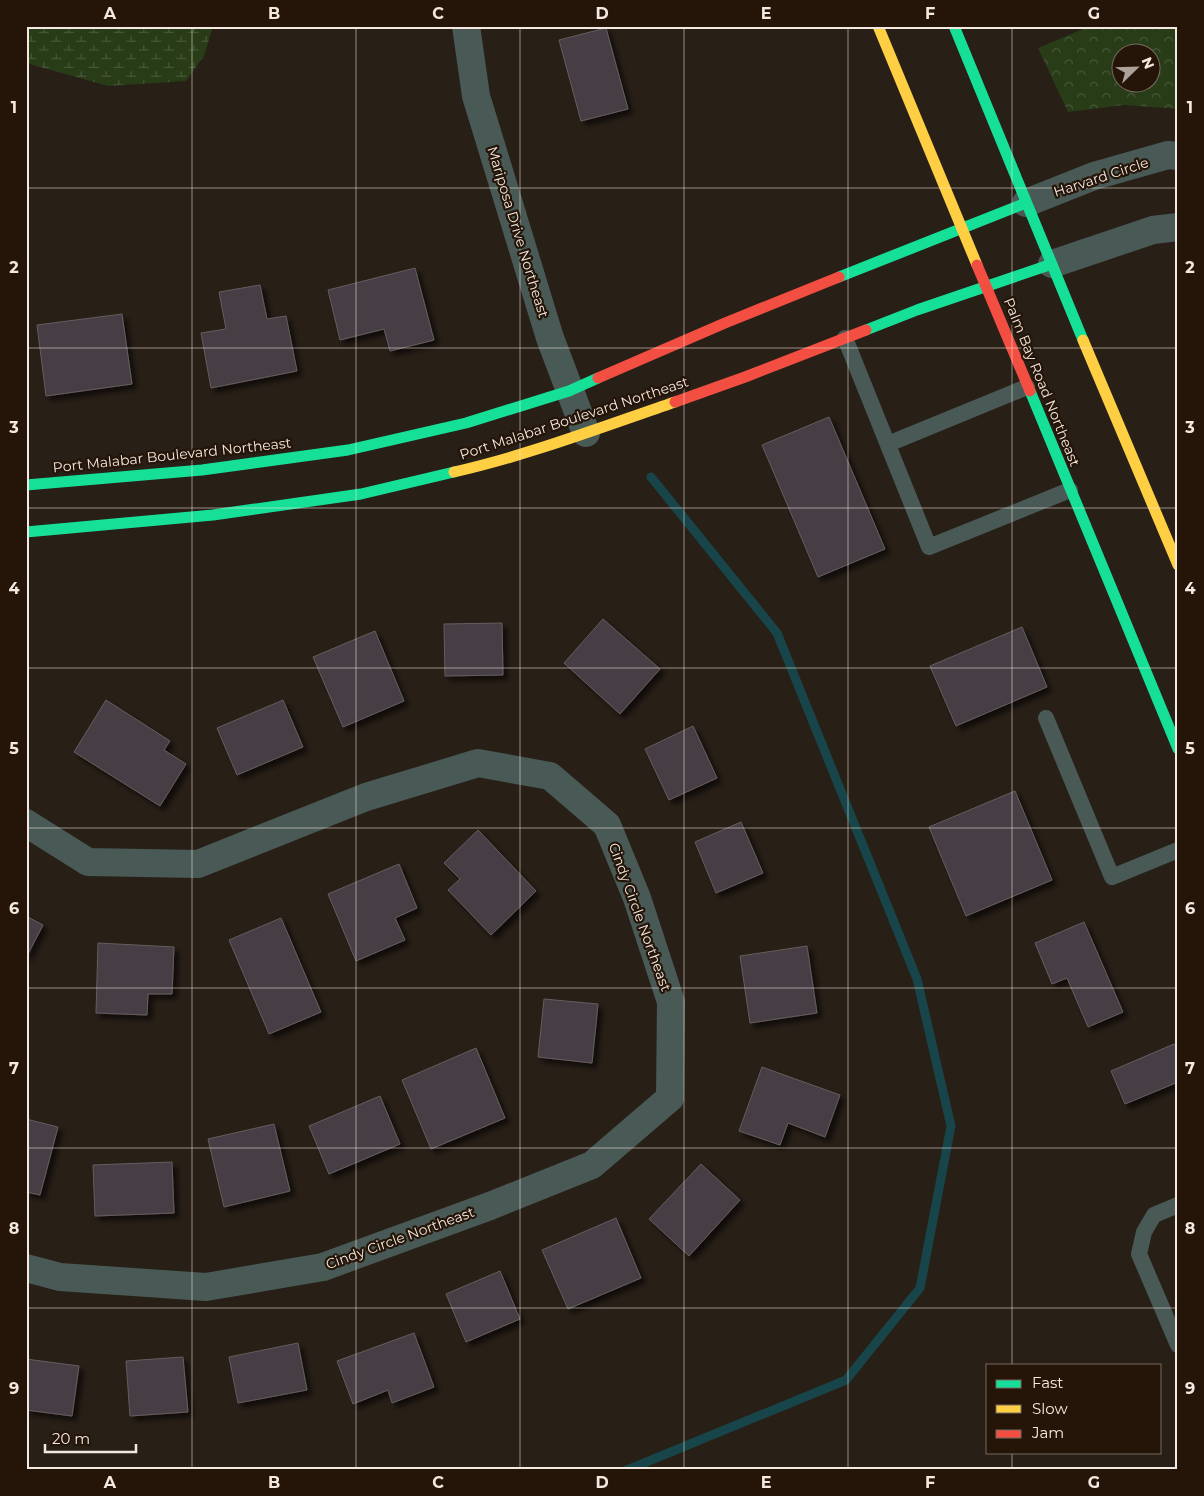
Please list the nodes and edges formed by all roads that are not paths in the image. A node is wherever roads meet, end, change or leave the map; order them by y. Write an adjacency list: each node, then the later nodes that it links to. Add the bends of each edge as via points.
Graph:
1 (466, 26): 12 (street, Mariposa Drive Northeast, via 476,96)
2 (878, 26): 7 (street, Palm Bay Road Northeast)
3 (954, 26): 5 (street)
4 (1178, 156): 5 (street, Harvard Circle, via 1168,155 1094,176)
5 (1026, 203): 7 (street, Port Malabar Boulevard Northeast); 8 (street)
6 (1178, 227): 8 (street, via 1153,230)
7 (962, 228): 9 (street, Palm Bay Road Northeast); 12 (street, Port Malabar Boulevard Northeast)
8 (1052, 264): 9 (street, Port Malabar Boulevard Northeast); 18 (street)
9 (986, 287): 10 (street, Port Malabar Boulevard Northeast); 11 (street, Palm Bay Road Northeast)
10 (846, 338): 13 (street, Port Malabar Boulevard Northeast); 14 (lane)
11 (1028, 387): 14 (lane); 16 (street, Palm Bay Road Northeast)
12 (569, 390): 13 (street, Mariposa Drive Northeast); 15 (street, Port Malabar Boulevard Northeast, via 466,423 348,450 202,470)
13 (586, 433): 17 (street, Port Malabar Boulevard Northeast, via 482,466 361,494 213,515)
14 (888, 444): 16 (lane, via 929,547)
15 (26, 485)
16 (1070, 490): 20 (street, Palm Bay Road Northeast)
17 (26, 532)
18 (1178, 565)
19 (1046, 718): 22 (lane, via 1112,877)
20 (1178, 749)
21 (26, 823): 24 (street, Cindy Circle Northeast, via 88,862 198,864 366,797 478,763 550,776 607,825 637,898 671,1002 670,1098 592,1165 322,1267 206,1287 60,1277)
22 (1178, 850)
23 (1178, 1205): 25 (lane, via 1154,1216 1144,1232 1139,1254)
24 (26, 1268)
25 (1178, 1345)

